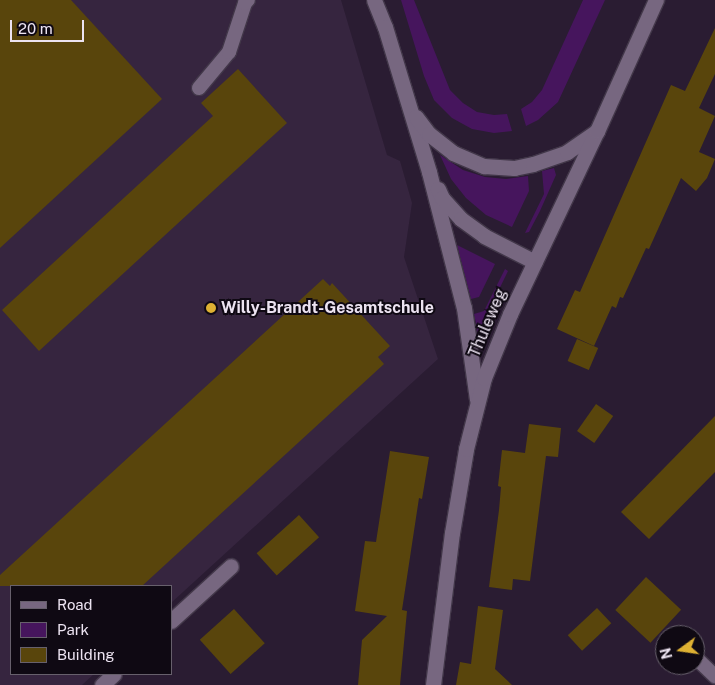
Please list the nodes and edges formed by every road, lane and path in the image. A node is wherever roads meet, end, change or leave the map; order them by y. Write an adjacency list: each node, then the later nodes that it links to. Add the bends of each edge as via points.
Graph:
1 (248, 0): 4 (lane, via 229,52)
2 (374, 0): 5 (street)
3 (656, 0): 6 (street, Thuleweg)
4 (198, 88)
5 (410, 109): 6 (street, via 429,134 453,153 484,166 514,168 533,164 566,152); 7 (street)
6 (598, 131): 8 (street, Thuleweg)
7 (429, 172): 8 (street, via 442,198 461,220 484,236); 9 (street, via 464,308)
8 (535, 262): 9 (street, Thuleweg, via 510,314)
9 (477, 399): 16 (street, Thuleweg, via 452,533)
10 (231, 566): 11 (street)
11 (172, 620)
12 (705, 666): 14 (lane)
13 (113, 675): 15 (street)
14 (715, 676)
15 (102, 685)
16 (433, 685)

